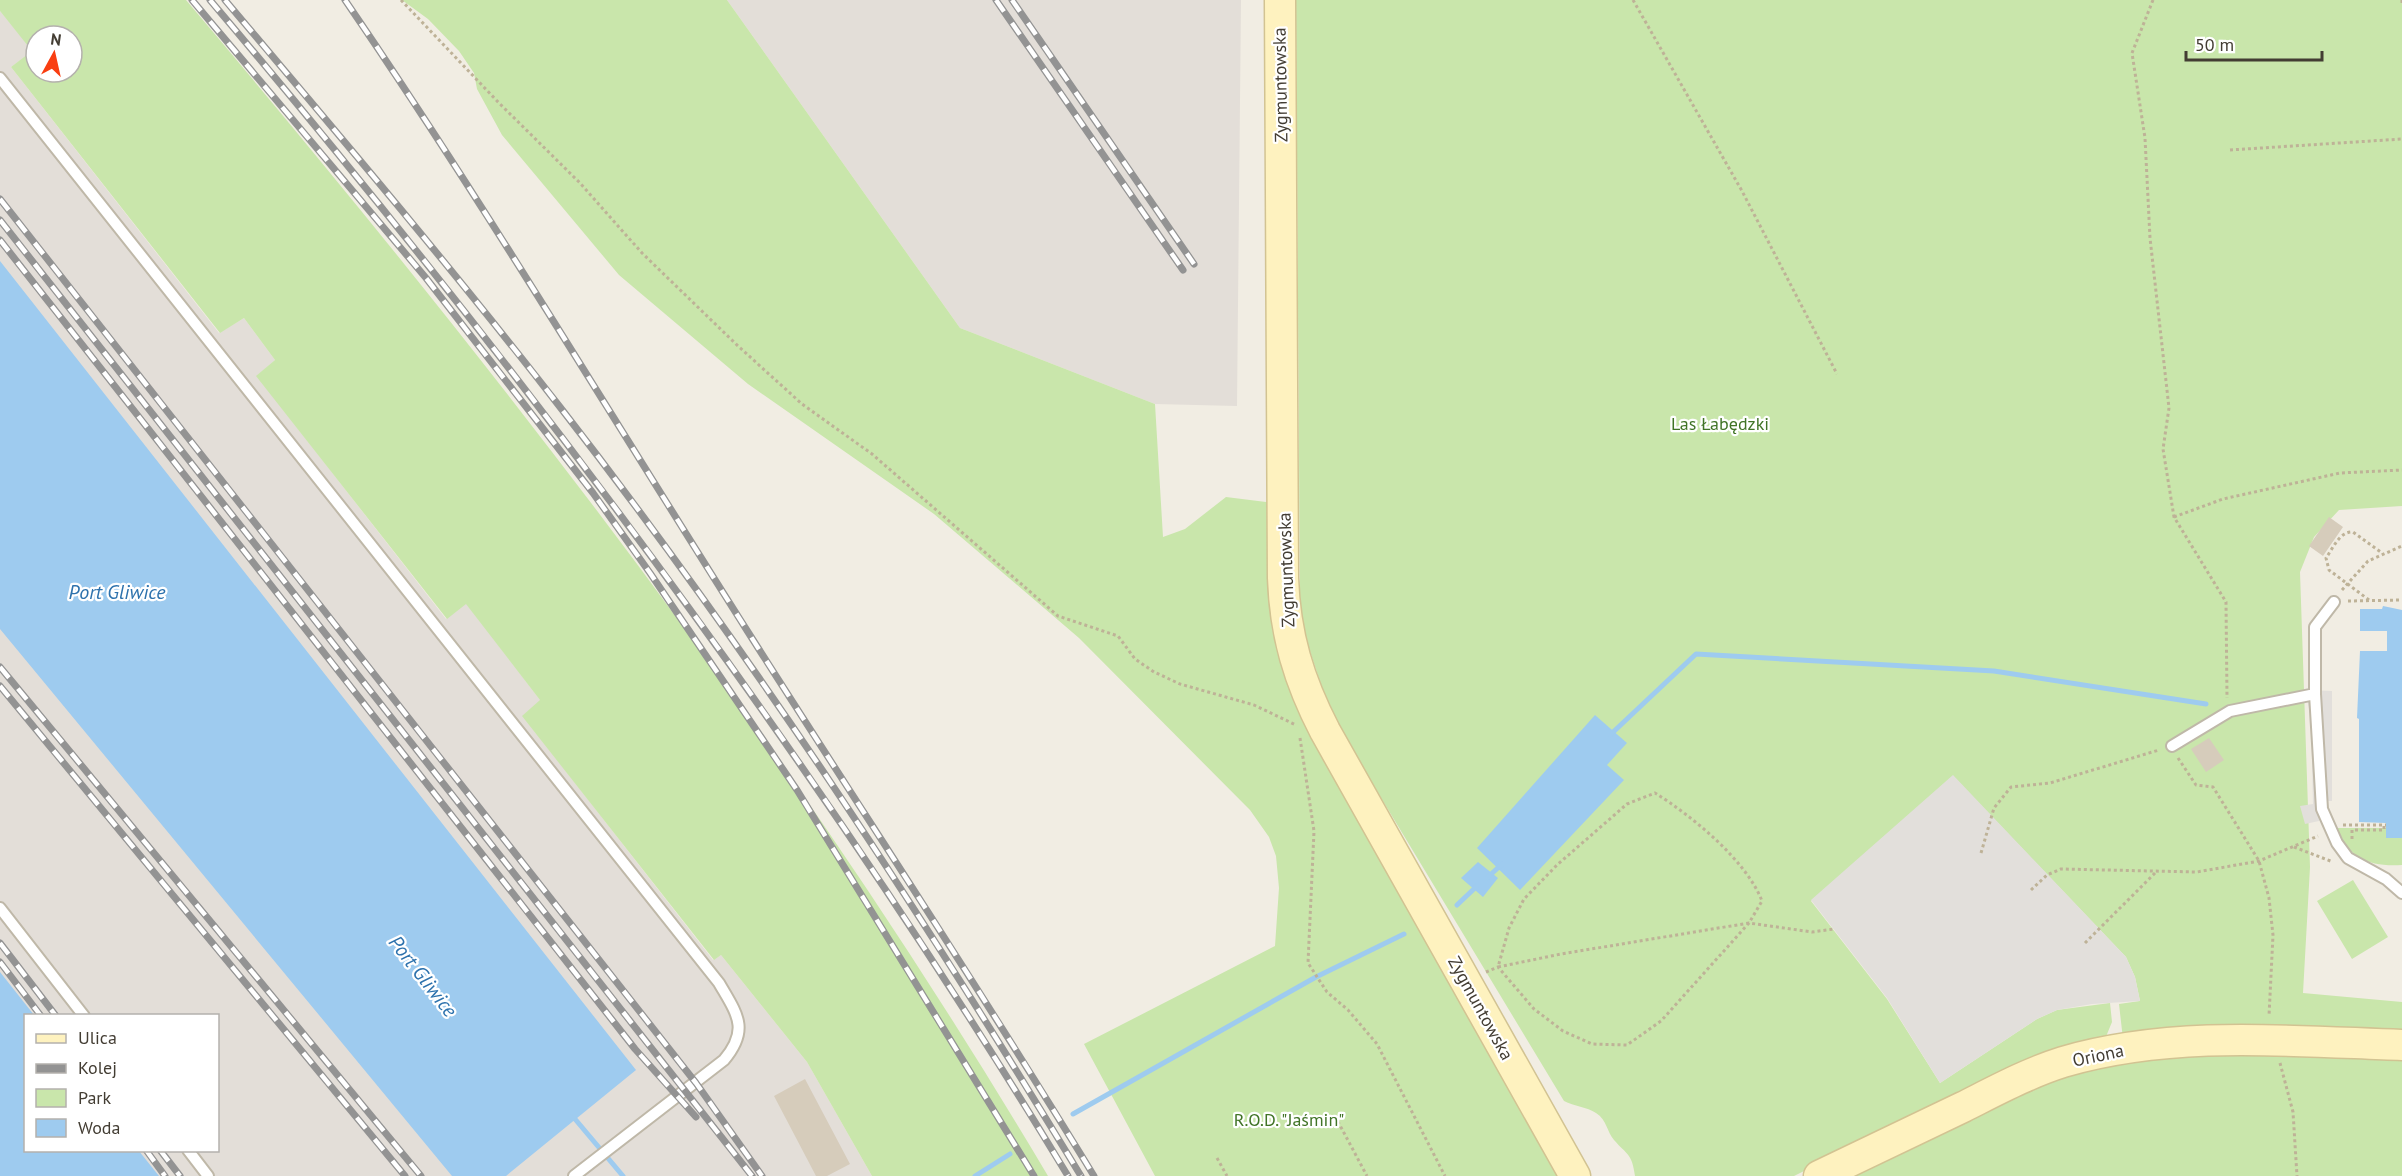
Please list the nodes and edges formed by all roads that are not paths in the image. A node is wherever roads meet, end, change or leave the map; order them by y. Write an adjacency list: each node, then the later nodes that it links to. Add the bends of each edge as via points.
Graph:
1 (1280, 0): 13 (street, Zygmuntowska, via 1283,578 1293,658 1325,731)
2 (0, 78): 12 (lane, via 719,983 734,1009 738,1037 723,1060)
3 (2334, 602): 4 (lane, via 2315,627)
4 (2315, 694): 5 (lane, via 2230,711); 6 (lane, via 2320,795 2330,830 2341,850)
5 (2172, 746)
6 (2402, 893)
7 (0, 908): 8 (lane)
8 (82, 1014)
9 (2402, 1045): 14 (street, Oriona, via 2225,1039 2124,1048 2062,1063 2017,1080)
10 (190, 1152): 11 (lane)
11 (208, 1176)
12 (574, 1176)
13 (1575, 1176)
14 (1819, 1176)

